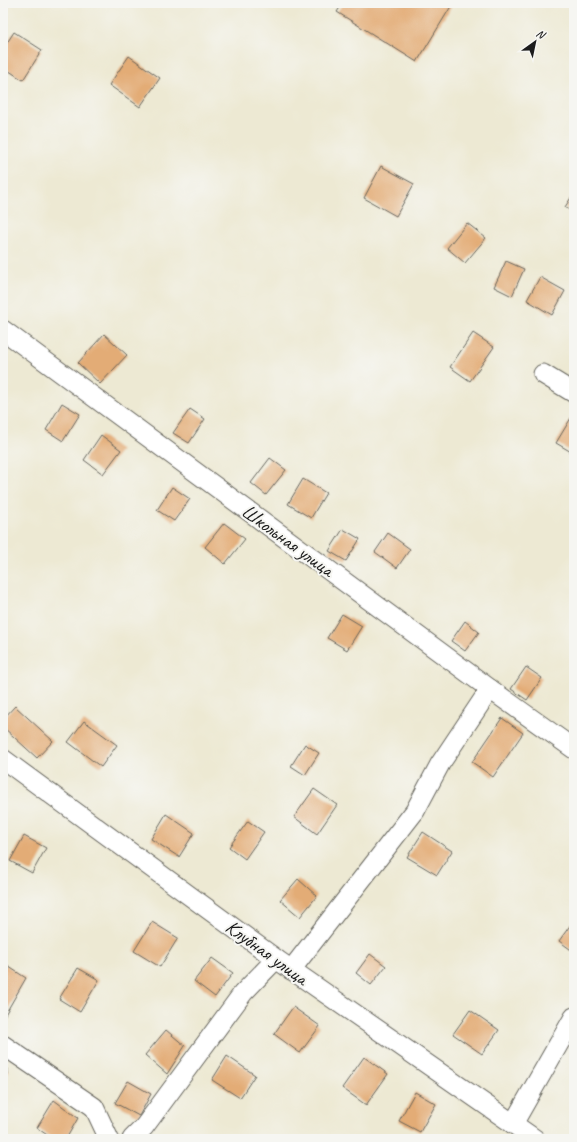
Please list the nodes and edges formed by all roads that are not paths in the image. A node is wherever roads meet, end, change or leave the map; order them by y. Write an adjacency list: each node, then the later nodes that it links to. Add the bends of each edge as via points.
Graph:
1 (3, 330): 4 (street, Школьная улица)
2 (543, 374): 3 (street)
3 (574, 393)
4 (490, 689): 5 (street, Школьная улица); 8 (street, via 440,764 415,811)
5 (574, 749)
6 (3, 759): 7 (street, Клубная улица)
7 (276, 959): 8 (street, Клубная улица); 13 (street, via 243,993 144,1127)
8 (291, 970): 11 (street, Клубная улица)
9 (574, 1017): 11 (street)
10 (3, 1045): 12 (street, via 94,1107)
11 (512, 1124): 14 (street, Клубная улица)
12 (109, 1139)
13 (132, 1139)
14 (535, 1139)

